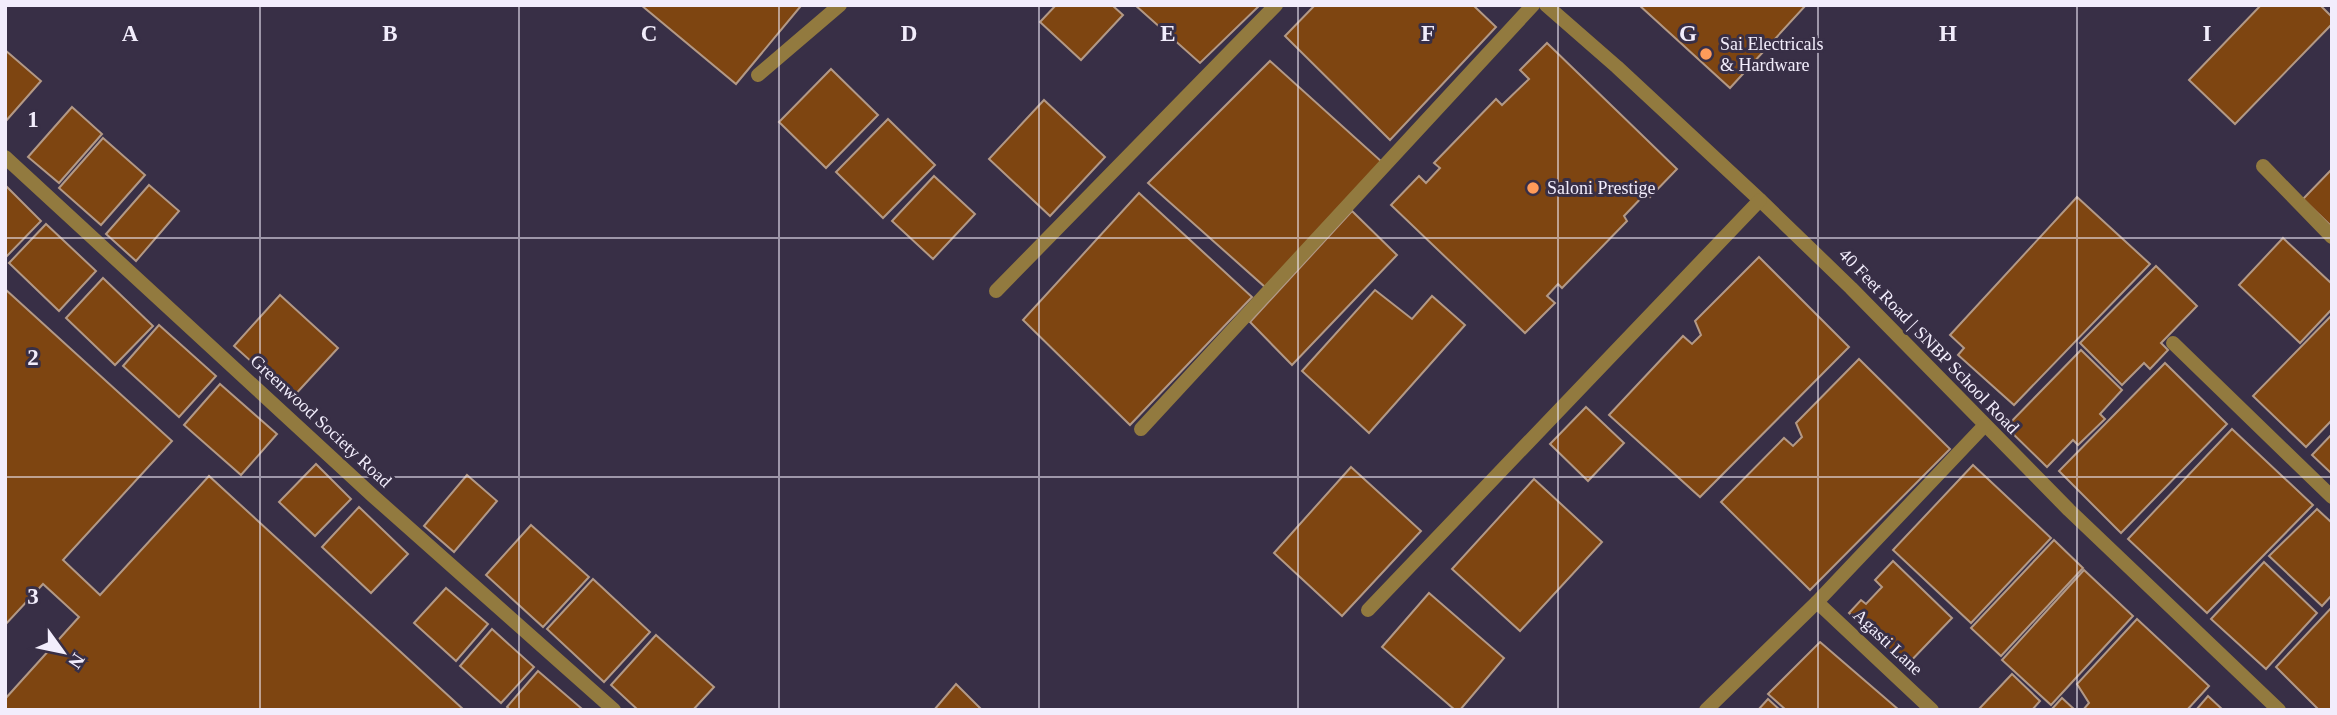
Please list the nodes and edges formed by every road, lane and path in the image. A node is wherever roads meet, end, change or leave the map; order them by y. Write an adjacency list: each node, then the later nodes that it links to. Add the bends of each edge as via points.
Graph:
1 (840, 5): 5 (street)
2 (1276, 5): 10 (street)
3 (1532, 5): 13 (street)
4 (1546, 5): 8 (street, 40 Feet Road | SNBP School Road)
5 (758, 75)
6 (5, 157): 17 (street, Greenwood Society Road, via 373,496)
7 (2263, 166): 9 (street)
8 (1760, 200): 12 (street, 40 Feet Road | SNBP School Road); 16 (street)
9 (2332, 237)
10 (996, 291)
11 (2173, 342): 14 (street)
12 (1984, 426): 15 (street); 20 (street, 40 Feet Road | SNBP School Road)
13 (1142, 429)
14 (2332, 497)
15 (1817, 602): 18 (street); 19 (street, Agasti Lane)
16 (1368, 610)
17 (614, 710)
18 (1706, 710)
19 (1932, 710)
20 (2279, 710)

